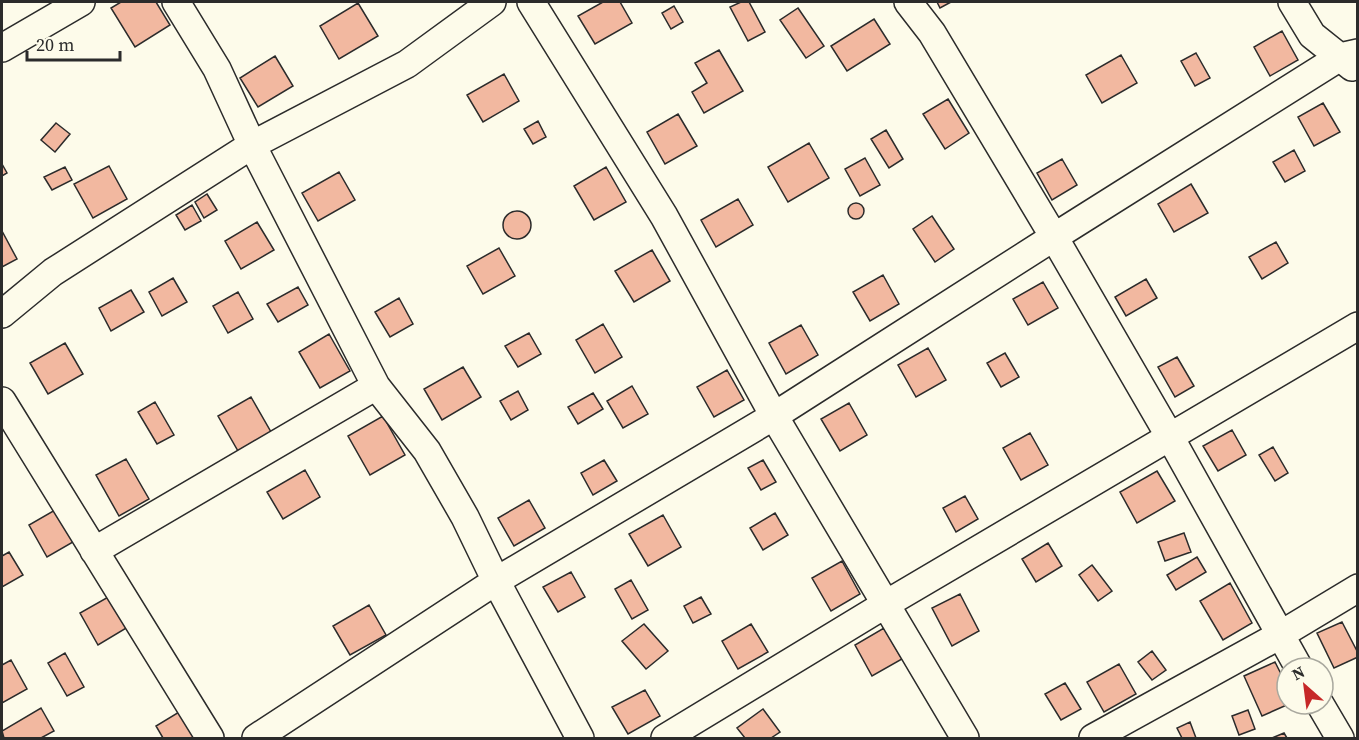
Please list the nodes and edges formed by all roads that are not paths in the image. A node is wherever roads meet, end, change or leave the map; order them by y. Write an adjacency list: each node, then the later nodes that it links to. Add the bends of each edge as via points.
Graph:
1 (81, 2): 7 (street)
2 (176, 2): 9 (street, via 218,69)
3 (492, 2): 9 (street, via 407,64)
4 (531, 2): 15 (street, via 664,216)
5 (908, 2): 10 (street, via 932,33)
6 (1292, 2): 8 (street, via 1312,35)
7 (2, 48)
8 (1352, 61): 10 (street)
9 (252, 146): 11 (street, via 53,272); 13 (street)
10 (1054, 237): 15 (street); 16 (street)
11 (2, 314)
12 (1358, 326): 16 (street)
13 (376, 386): 17 (street); 18 (street, via 427,451)
14 (2, 401): 17 (street)
15 (774, 416): 18 (street); 20 (street)
16 (1170, 437): 20 (street); 21 (street)
17 (94, 551): 24 (street)
18 (496, 581): 25 (street); 26 (street)
19 (1358, 588): 21 (street)
20 (886, 604): 27 (street); 28 (street)
21 (1280, 635): 22 (street); 29 (street)
22 (1292, 656)
23 (1327, 716): 30 (street)
24 (210, 738)
25 (256, 738)
26 (580, 738)
27 (665, 738)
28 (965, 738)
29 (1093, 738)
30 (1340, 738)

